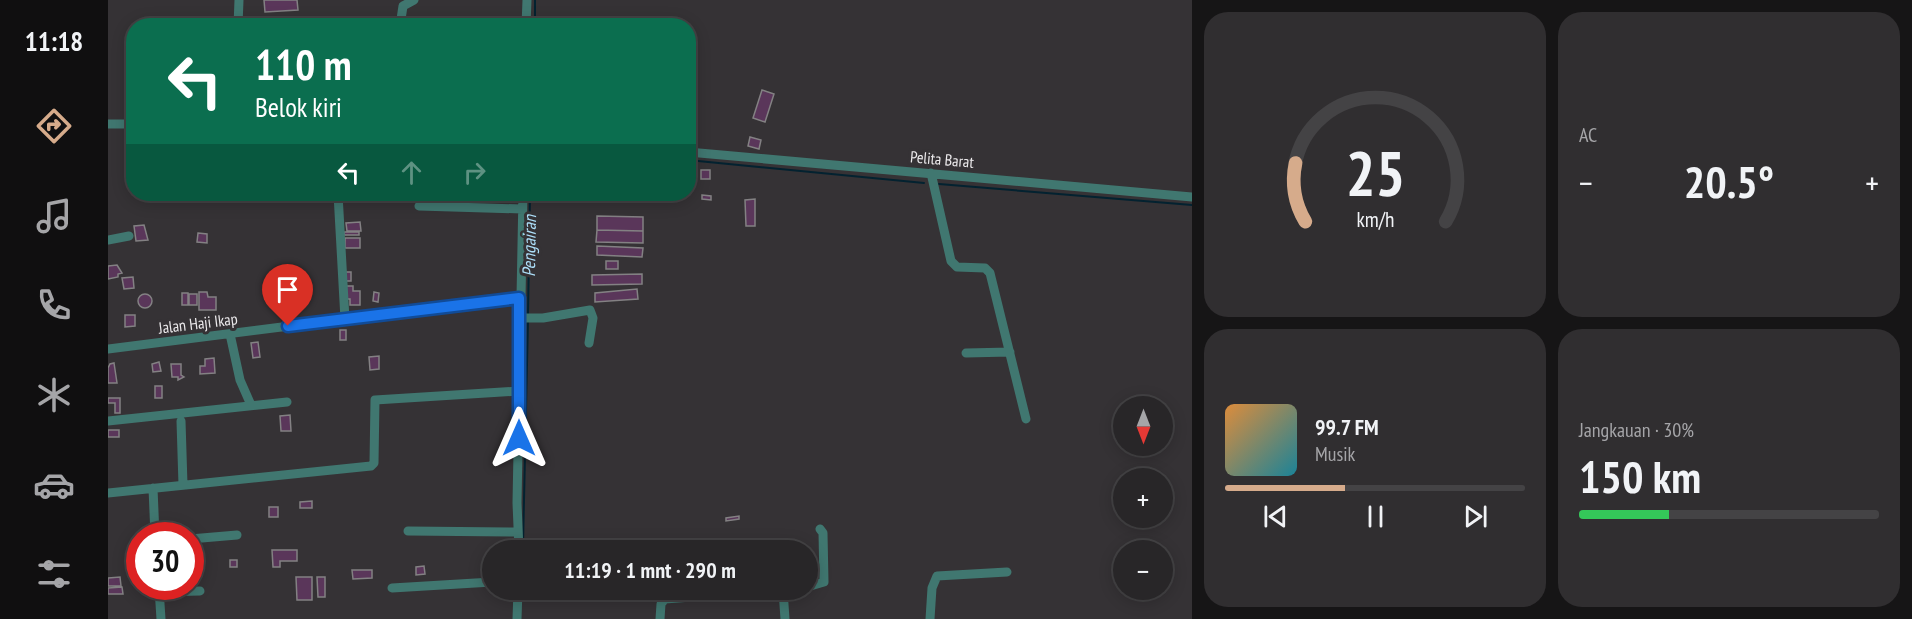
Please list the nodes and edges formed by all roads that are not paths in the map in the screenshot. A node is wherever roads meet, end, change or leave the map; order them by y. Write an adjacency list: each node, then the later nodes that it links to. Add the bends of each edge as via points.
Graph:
1 (239, 0): 4 (street)
2 (414, 0): 5 (street, via 403,6)
3 (527, 0): 6 (street)
4 (238, 18)
5 (401, 18)
6 (526, 18)
7 (108, 124): 8 (street)
8 (126, 124)
9 (696, 153): 10 (street, Pelita Barat)
10 (931, 173): 11 (street, Pelita Barat); 24 (street, via 951,261 961,268 989,270)
11 (1192, 197)
12 (338, 201): 20 (street)
13 (523, 201): 15 (street)
14 (419, 206): 15 (street)
15 (522, 209): 18 (street)
16 (129, 236): 17 (street)
17 (108, 240)
18 (519, 298): 19 (street); 20 (street, Jalan Haji Ikap)
19 (519, 318): 22 (street, via 590,310 593,318); 26 (street)
20 (345, 319): 21 (street, Jalan Haji Ikap)
21 (230, 334): 23 (street, Jalan Haji Ikap); 28 (street)
22 (589, 343)
23 (108, 349)
24 (1010, 352): 25 (street); 29 (street)
25 (966, 353)
26 (519, 391): 32 (street, via 375,400 371,466); 38 (street)
27 (287, 402): 28 (street)
28 (250, 405): 30 (street)
29 (1026, 419)
30 (108, 421)
31 (181, 421): 32 (street)
32 (183, 485): 33 (street)
33 (153, 488): 34 (street); 35 (street)
34 (108, 493)
35 (154, 522)
36 (820, 529): 44 (street, via 824,582)
37 (408, 531): 38 (street)
38 (517, 532): 41 (street)
39 (237, 535): 40 (street)
40 (204, 538)
41 (518, 540)
42 (1007, 572): 54 (street, via 937,576 932,588)
43 (482, 583): 45 (street)
44 (818, 584)
45 (392, 588)
46 (160, 600): 50 (street)
47 (518, 600): 51 (street)
48 (664, 600): 52 (street)
49 (784, 600): 53 (street)
50 (161, 619)
51 (517, 619)
52 (660, 619)
53 (785, 619)
54 (930, 619)

